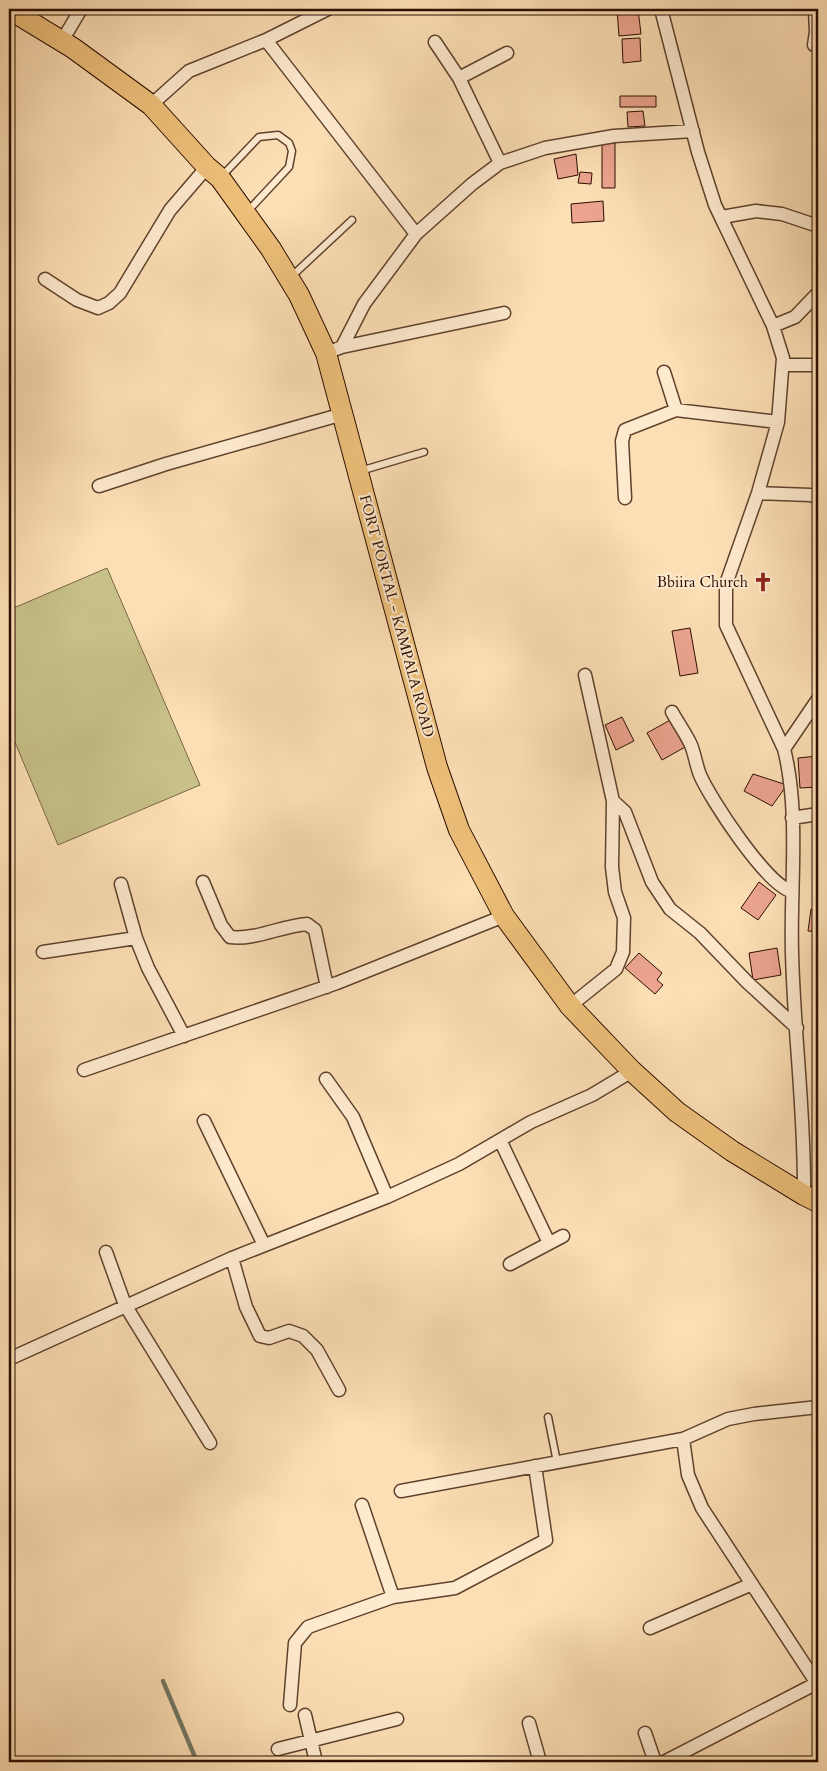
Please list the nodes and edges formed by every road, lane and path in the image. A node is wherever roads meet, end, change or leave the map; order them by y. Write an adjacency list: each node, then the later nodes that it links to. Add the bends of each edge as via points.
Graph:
1 (10, 9): 8 (main road, FORT PORTAL - KAMPALA ROAD)
2 (81, 9): 8 (street)
3 (328, 9): 7 (street)
4 (661, 9): 14 (street)
5 (814, 9): 6 (street)
6 (817, 32): 10 (street)
7 (266, 40): 13 (street, via 189,71); 21 (street)
8 (62, 41): 13 (main road, FORT PORTAL - KAMPALA ROAD)
9 (435, 42): 12 (street)
10 (814, 45)
11 (506, 53): 12 (street)
12 (459, 78): 15 (street)
13 (151, 105): 16 (main road, FORT PORTAL - KAMPALA ROAD)
14 (693, 131): 15 (street, via 614,136 545,148); 18 (street)
15 (500, 163): 21 (street)
16 (213, 172): 17 (main road, FORT PORTAL - KAMPALA ROAD); 17 (lane, via 259,137 278,135 289,143 292,151 289,167); 23 (street, via 170,210 120,293 109,303 98,308 77,300)
17 (246, 214): 22 (main road, FORT PORTAL - KAMPALA ROAD)
18 (722, 217): 20 (street, via 756,211 782,214); 26 (street)
19 (352, 220): 22 (lane)
20 (818, 226)
21 (416, 234): 27 (street)
22 (289, 278): 27 (main road, FORT PORTAL - KAMPALA ROAD)
23 (44, 279)
24 (818, 293): 26 (street, via 795,318)
25 (504, 313): 27 (street)
26 (773, 326): 28 (street)
27 (334, 350): 32 (main road, FORT PORTAL - KAMPALA ROAD)
28 (783, 365): 29 (street); 33 (street)
29 (818, 365)
30 (664, 372): 31 (street)
31 (676, 410): 33 (street); 39 (street, via 625,430 622,441)
32 (343, 414): 35 (main road, FORT PORTAL - KAMPALA ROAD); 36 (street)
33 (778, 422): 37 (street)
34 (424, 452): 35 (lane)
35 (359, 471): 50 (main road, FORT PORTAL - KAMPALA ROAD, via 437,767 459,830)
36 (98, 486)
37 (758, 493): 38 (street); 43 (street, via 726,584 726,625)
38 (818, 497)
39 (625, 498)
40 (585, 675): 44 (street)
41 (818, 699): 43 (street)
42 (672, 712): 49 (street, via 690,745 700,774 726,818 763,869)
43 (784, 749): 46 (street, via 789,767)
44 (613, 801): 54 (street, via 612,867 615,892 624,918 623,952 616,969); 55 (street, via 625,812 652,882 670,909 700,933)
45 (818, 814): 46 (street)
46 (792, 818): 49 (street)
47 (203, 882): 53 (street, via 221,925 230,936 244,938 290,925 308,924 315,930)
48 (121, 884): 51 (street)
49 (791, 891): 55 (street)
50 (504, 916): 53 (street); 54 (main road, FORT PORTAL - KAMPALA ROAD)
51 (136, 938): 52 (street); 56 (street)
52 (43, 952)
53 (327, 987): 56 (street)
54 (570, 1006): 58 (main road, FORT PORTAL - KAMPALA ROAD)
55 (797, 1028): 63 (street)
56 (184, 1036): 57 (street)
57 (84, 1070)
58 (632, 1071): 61 (street, via 592,1095 531,1122); 63 (main road, FORT PORTAL - KAMPALA ROAD, via 677,1112 716,1140)
59 (326, 1080): 62 (street, via 356,1124)
60 (204, 1121): 66 (street)
61 (500, 1140): 62 (street, via 459,1164); 65 (street)
62 (387, 1197): 66 (street)
63 (811, 1198)
64 (563, 1236): 65 (street)
65 (549, 1243): 69 (street)
66 (264, 1244): 68 (street)
67 (106, 1252): 70 (street)
68 (232, 1258): 70 (street); 72 (street, via 246,1307 260,1336 269,1338 289,1331 302,1336 317,1350)
69 (510, 1264)
70 (125, 1305): 71 (street); 76 (street)
71 (9, 1359)
72 (339, 1390)
73 (818, 1407): 75 (street, via 728,1419)
74 (548, 1417): 77 (lane)
75 (683, 1439): 77 (street); 81 (street, via 688,1475 702,1508)
76 (210, 1443)
77 (557, 1462): 78 (street)
78 (535, 1466): 79 (street); 82 (street, via 546,1540 455,1588)
79 (401, 1491)
80 (362, 1505): 82 (street)
81 (752, 1584): 83 (street); 84 (street)
82 (393, 1597): 85 (street, via 308,1627 296,1643)
83 (650, 1628)
84 (818, 1684): 95 (street)
85 (290, 1705)
86 (305, 1715): 90 (street)
87 (397, 1719): 90 (street)
88 (529, 1723): 93 (street)
89 (645, 1732): 94 (street)
90 (311, 1740): 91 (street); 92 (street)
91 (278, 1749)
92 (316, 1762)
93 (540, 1762)
94 (655, 1762)
95 (664, 1762)

